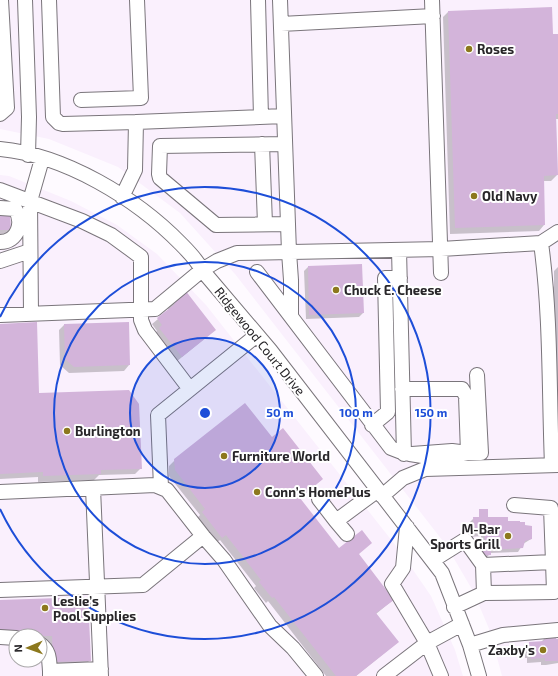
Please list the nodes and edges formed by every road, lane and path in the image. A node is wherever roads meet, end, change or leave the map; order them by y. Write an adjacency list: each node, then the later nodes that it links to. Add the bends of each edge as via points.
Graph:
1 (1, 0): 11 (street, via 7,108)
2 (24, 0): 18 (street)
3 (49, 0): 14 (street, via 53,117 63,124)
4 (137, 0): 10 (street, via 141,98)
5 (258, 0): 13 (street)
6 (280, 0): 9 (street)
7 (432, 0): 8 (street)
8 (433, 16): 9 (street); 31 (street)
9 (281, 24): 12 (street)
10 (81, 100)
11 (0, 114)
12 (284, 116): 13 (street); 16 (street)
13 (261, 117): 14 (street)
14 (136, 122): 21 (street, via 135,170)
15 (262, 144): 16 (street); 24 (street); 24 (street, via 160,146 159,174 160,178 216,225)
16 (285, 144): 25 (street)
17 (0, 149): 18 (street, Ridgewood Court Drive)
18 (28, 155): 19 (street, Ridgewood Court Drive)
19 (42, 158): 21 (street, Ridgewood Court Drive, via 96,180); 22 (street)
20 (4, 192): 22 (street)
21 (122, 197): 36 (street, Ridgewood Court Drive, via 168,230 197,261)
22 (30, 201): 32 (street); 40 (street, via 111,235 141,257)
23 (0, 208): 27 (street, via 15,208 19,220)
24 (265, 224): 25 (street)
25 (288, 224): 34 (street)
26 (558, 232): 30 (street)
27 (17, 233): 28 (street); 29 (street, via 9,241)
28 (0, 236)
29 (0, 242)
30 (540, 244): 31 (street); 51 (street, via 548,327)
31 (441, 249): 33 (street); 38 (street)
32 (30, 250): 35 (street); 41 (street)
33 (399, 250): 34 (street); 39 (street)
34 (288, 252): 36 (street, via 237,253); 42 (street, via 291,280)
35 (0, 260)
36 (202, 270): 40 (street, via 155,309); 44 (street, Ridgewood Court Drive)
37 (258, 272): 42 (street)
38 (441, 273)
39 (400, 278): 47 (street); 48 (street, via 385,278 388,412)
40 (142, 310): 41 (street); 46 (street, via 145,330)
41 (32, 314): 43 (street)
42 (290, 314): 48 (street)
43 (0, 315)
44 (257, 335): 46 (street); 55 (street, Ridgewood Court Drive)
45 (477, 375): 49 (street, via 481,453)
46 (190, 388): 52 (street, via 158,415)
47 (402, 388): 49 (street, via 459,387 464,391); 50 (street)
48 (372, 425): 50 (street, via 391,448)
49 (468, 453): 50 (street, via 452,451)
50 (408, 454)
51 (555, 465): 55 (street, via 425,469 403,478)
52 (161, 486): 53 (street); 61 (street, via 167,490)
53 (93, 488): 54 (street); 65 (street)
54 (0, 492)
55 (380, 493): 58 (street); 59 (street, Ridgewood Court Drive)
56 (318, 500): 58 (street)
57 (514, 505): 63 (street, via 551,508)
58 (336, 521): 60 (street)
59 (407, 527): 62 (street, Ridgewood Court Drive); 73 (street, via 403,568 392,584)
60 (347, 534)
61 (203, 536): 65 (street, via 143,585); 78 (street, via 224,560 270,626 293,648)
62 (433, 560): 64 (street, via 465,540); 68 (street, Ridgewood Court Drive, via 442,573)
63 (553, 562): 64 (street); 67 (street, via 554,592)
64 (483, 565): 67 (street)
65 (97, 587): 66 (street); 76 (street)
66 (0, 590)
67 (484, 593): 68 (street)
68 (454, 607): 69 (street, Ridgewood Court Drive)
69 (462, 624): 73 (street); 74 (street, Ridgewood Court Drive)
70 (558, 630): 71 (street)
71 (503, 635): 72 (street, via 522,638); 74 (street)
72 (558, 636)
73 (427, 643): 79 (street); 80 (street)
74 (470, 645): 81 (street, Ridgewood Court Drive)
75 (48, 655): 77 (street)
76 (101, 673): 77 (street)
77 (50, 674)
78 (316, 676)
79 (384, 676)
80 (440, 676)
81 (479, 676)

